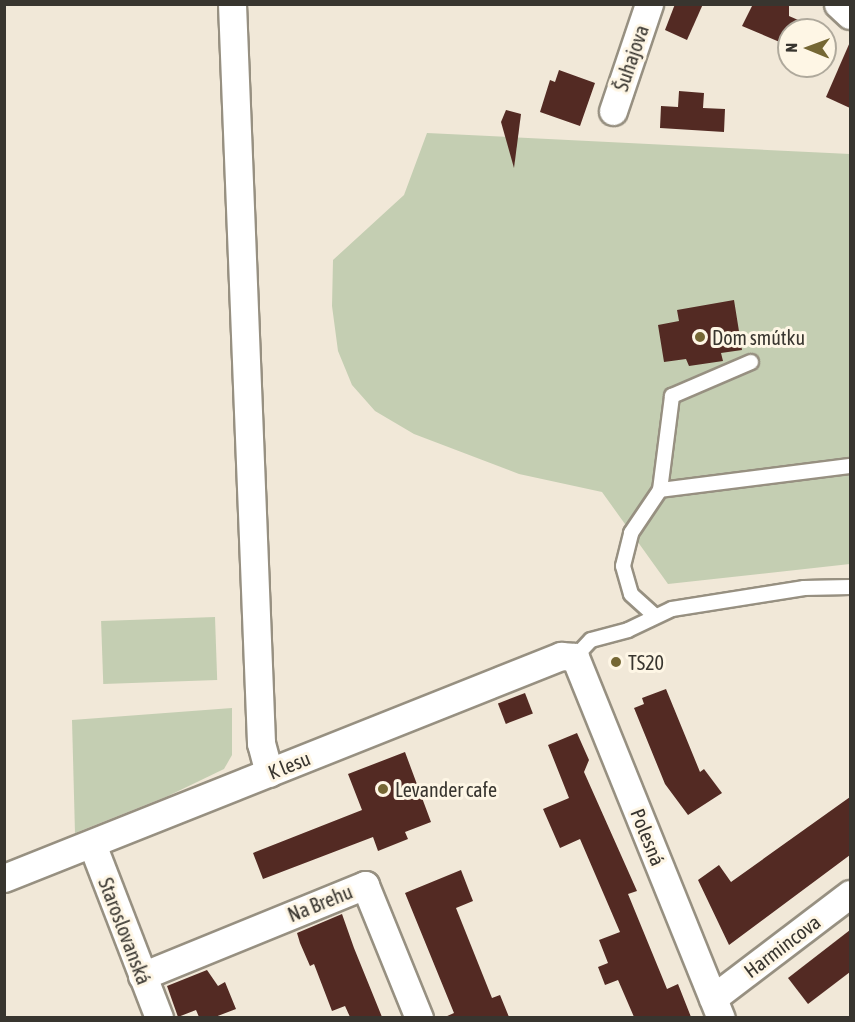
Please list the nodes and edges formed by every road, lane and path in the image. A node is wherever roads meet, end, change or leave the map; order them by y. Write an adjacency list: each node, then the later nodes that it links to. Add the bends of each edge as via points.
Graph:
1 (232, 4): 12 (street, via 261,743)
2 (649, 4): 5 (street, Šuhajova)
3 (838, 4): 4 (street)
4 (850, 15)
5 (613, 111)
6 (751, 362): 8 (lane, via 672,396)
7 (850, 466): 8 (lane)
8 (660, 490): 10 (lane, via 631,533 622,566 631,594)
9 (850, 587): 10 (lane, via 741,596)
10 (654, 615): 11 (lane, via 628,630 591,640)
11 (575, 657): 12 (street, K lesu, via 561,656); 17 (street, Polesná)
12 (269, 773): 13 (street, K lesu)
13 (92, 843): 14 (street, K lesu); 16 (street, Staroslovanská)
14 (4, 878)
15 (850, 894): 17 (street, Harmincova)
16 (142, 976): 18 (street, Staroslovanská); 19 (street, Na Brehu, via 365,885)
17 (717, 1008)
18 (159, 1017)
19 (419, 1017)

